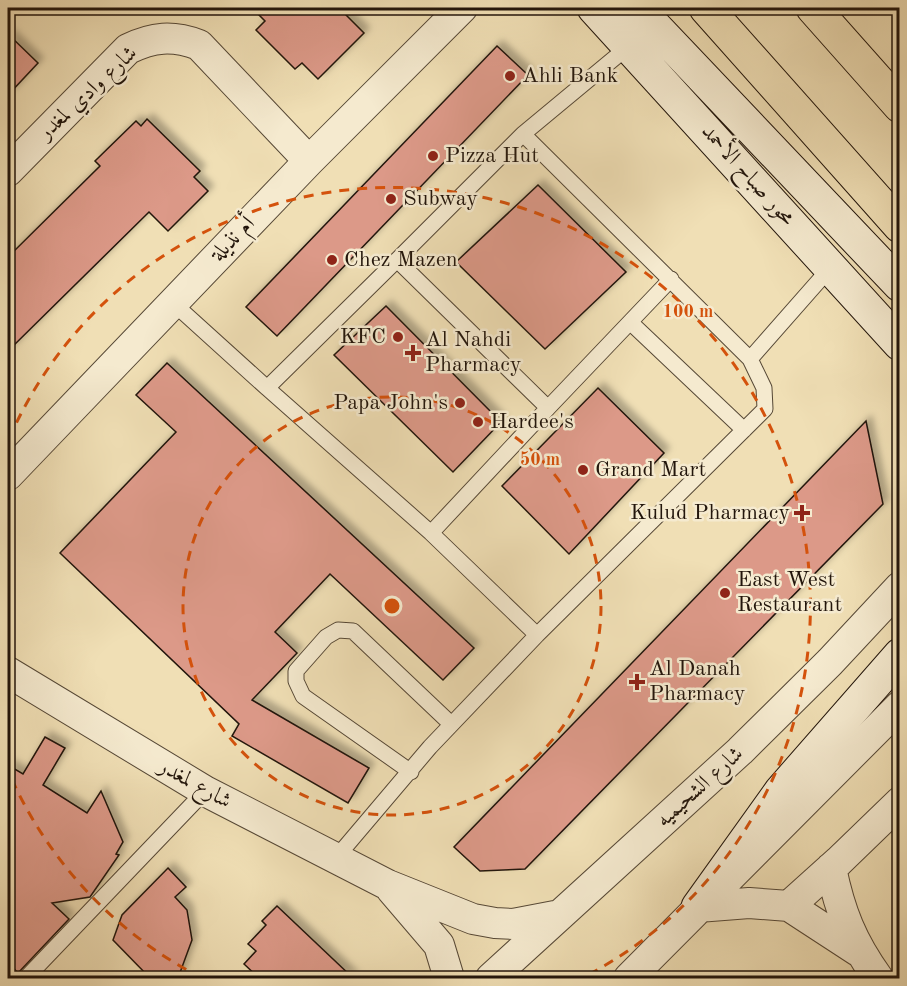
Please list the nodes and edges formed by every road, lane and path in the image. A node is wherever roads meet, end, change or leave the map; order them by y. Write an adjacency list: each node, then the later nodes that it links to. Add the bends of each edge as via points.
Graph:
1 (462, 8): 9 (street, أم نذيلة)
2 (594, 8): 6 (street, محور صباح الأحمد)
3 (637, 8): 11 (street)
4 (706, 8): 12 (highway)
5 (813, 8): 7 (highway)
6 (629, 46): 8 (lane); 14 (street, محور صباح الأحمد)
7 (900, 105)
8 (523, 134): 13 (lane); 15 (lane)
9 (309, 160): 10 (street, شارع وادي لمغدر, via 199,45 181,38 162,38 144,41 128,50); 17 (street, أم نذيلة)
10 (8, 171)
11 (838, 220): 12 (street); 16 (street)
12 (899, 230)
13 (397, 260): 21 (lane); 22 (lane)
14 (831, 267): 19 (street, محور صباح الأحمد); 20 (lane)
15 (671, 279): 18 (lane); 20 (lane)
16 (900, 285)
17 (172, 302): 21 (lane); 24 (street, أم نذيلة)
18 (630, 322): 22 (lane); 23 (lane)
19 (900, 344)
20 (750, 359): 23 (lane, via 764,388 765,409)
21 (267, 388): 25 (lane)
22 (548, 408): 25 (lane)
23 (744, 430): 27 (lane)
24 (8, 474)
25 (431, 533): 27 (lane)
26 (900, 587): 40 (street, شارع الشحيميه, via 740,751)
27 (537, 635): 31 (lane)
28 (900, 655): 39 (street, via 781,791)
29 (8, 672): 33 (street, شارع لمغدر)
30 (900, 706): 39 (street)
31 (451, 724): 32 (lane); 32 (lane, via 353,631 338,630 326,637 296,671 303,696)
32 (411, 772): 35 (lane)
33 (206, 790): 35 (street, شارع لمغدر); 42 (lane)
34 (900, 802): 36 (street)
35 (335, 859): 37 (street, شارع لمغدر)
36 (831, 868): 38 (street); 41 (street, via 841,910)
37 (388, 885): 40 (street, شارع لمغدر, via 473,919 495,923 513,924); 43 (street, شارع لمغدر, via 439,945)
38 (789, 906): 39 (street, via 749,903); 41 (street)
39 (698, 907): 45 (street)
40 (560, 915): 44 (street, شارع الشحيميه)
41 (858, 951): 46 (street)
42 (26, 978)
43 (449, 978)
44 (491, 978)
45 (629, 978)
46 (878, 978)

